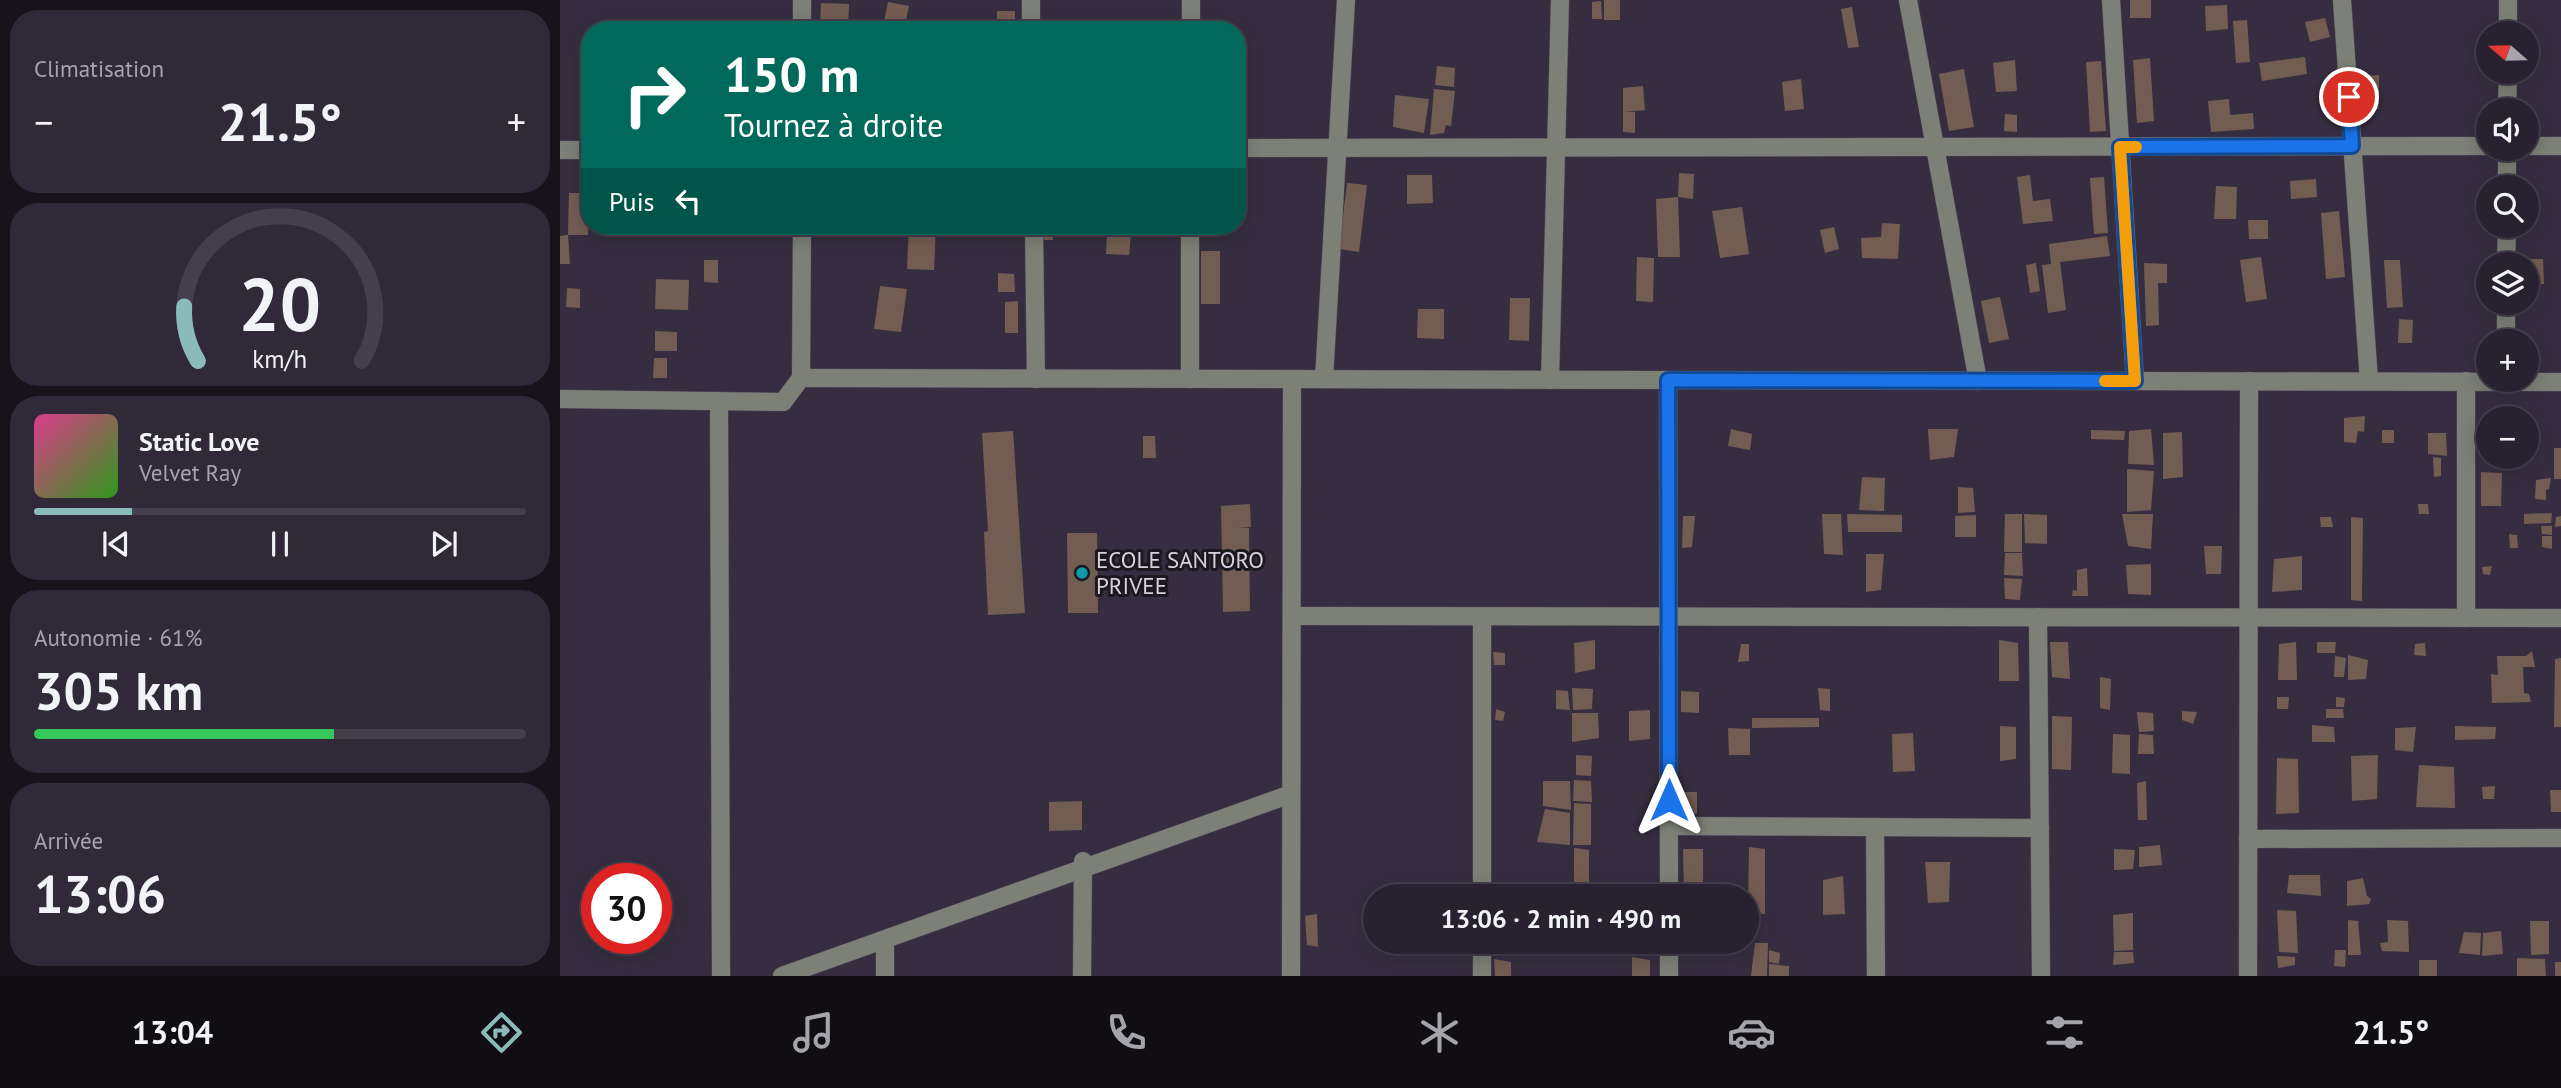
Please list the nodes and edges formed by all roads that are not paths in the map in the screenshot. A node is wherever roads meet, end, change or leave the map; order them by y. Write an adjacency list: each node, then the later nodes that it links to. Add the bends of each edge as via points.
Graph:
1 (802, 0): 10 (street)
2 (1031, 0): 11 (street)
3 (1191, 0): 12 (street)
4 (1346, 0): 21 (street)
5 (1560, 0): 22 (street)
6 (1908, 0): 18 (street)
7 (2111, 0): 19 (street)
8 (2342, 0): 14 (street)
9 (2508, 0): 13 (street)
10 (802, 21)
11 (1031, 21)
12 (1191, 21)
13 (2508, 21)
14 (2352, 146): 15 (street); 19 (street); 38 (street)
15 (2476, 146)
16 (2539, 146): 17 (street)
17 (2561, 146)
18 (1935, 147): 19 (street); 22 (street); 35 (street)
19 (2120, 147): 36 (street)
20 (1246, 148): 21 (street)
21 (1338, 148): 22 (street); 32 (street)
22 (1556, 148): 33 (street)
23 (560, 150): 24 (street)
24 (581, 150)
25 (802, 235): 28 (street)
26 (1034, 235): 29 (street)
27 (1191, 235): 30 (street)
28 (801, 378): 29 (street); 44 (street, via 783,402)
29 (1036, 379): 30 (street)
30 (1190, 379): 31 (street)
31 (1292, 379): 32 (street); 45 (street)
32 (1324, 379): 33 (street)
33 (1550, 380): 34 (street)
34 (1668, 380): 35 (street); 47 (street)
35 (1978, 381): 36 (street)
36 (2135, 381): 37 (street)
37 (2249, 381): 38 (street); 49 (street)
38 (2369, 381): 39 (street)
39 (2466, 382): 40 (street); 50 (street)
40 (2476, 382)
41 (2539, 382): 42 (street)
42 (2561, 382)
43 (560, 398): 44 (street)
44 (719, 401): 64 (street)
45 (1292, 616): 46 (street); 52 (street)
46 (1482, 617): 47 (street); 59 (street)
47 (1668, 617): 48 (street); 53 (street)
48 (2038, 617): 49 (street); 55 (street)
49 (2249, 618): 50 (street); 57 (street)
50 (2466, 618): 51 (street)
51 (2561, 618)
52 (1291, 794): 58 (street); 68 (street)
53 (1669, 826): 54 (street); 60 (street)
54 (1875, 827): 55 (street); 71 (street)
55 (2040, 828): 72 (street)
56 (2561, 838): 57 (street)
57 (2248, 839): 73 (street)
58 (1082, 864): 61 (street); 67 (street)
59 (1482, 884)
60 (1669, 884)
61 (885, 940): 65 (street); 66 (street)
62 (1482, 954): 69 (street)
63 (1669, 954): 70 (street)
64 (721, 976)
65 (782, 976)
66 (885, 976)
67 (1082, 976)
68 (1291, 976)
69 (1482, 976)
70 (1669, 976)
71 (1877, 976)
72 (2041, 976)
73 (2248, 976)

